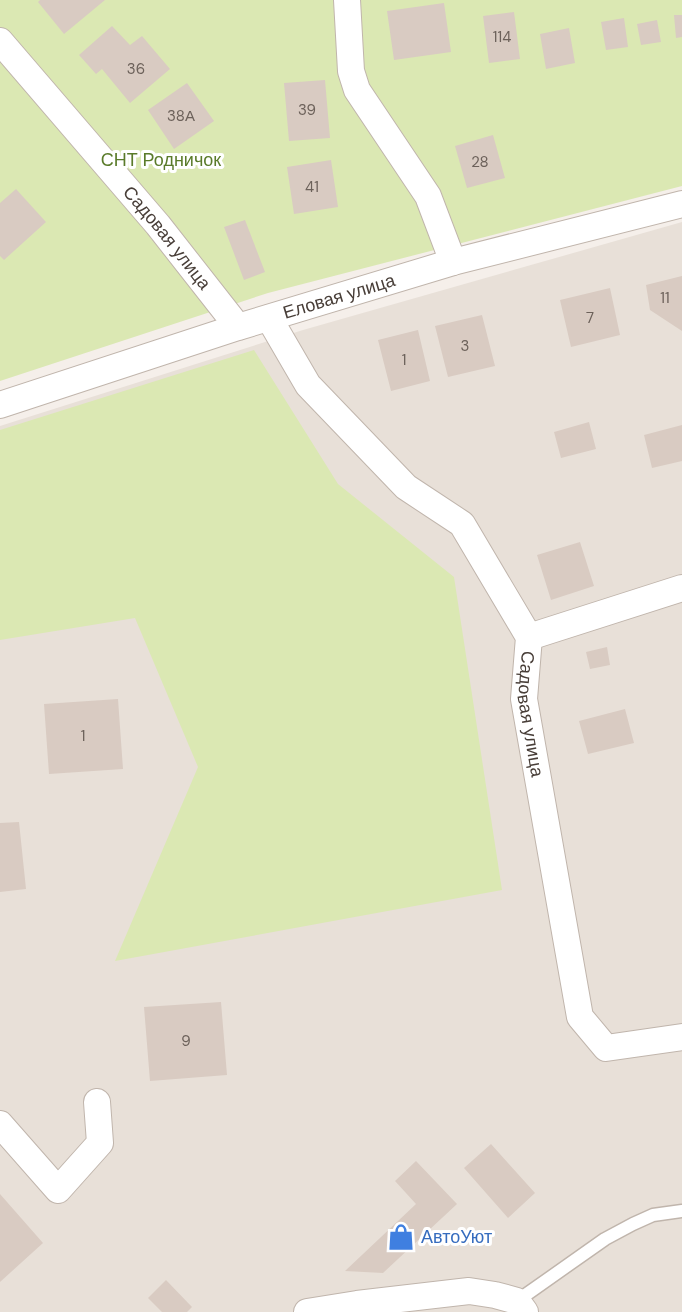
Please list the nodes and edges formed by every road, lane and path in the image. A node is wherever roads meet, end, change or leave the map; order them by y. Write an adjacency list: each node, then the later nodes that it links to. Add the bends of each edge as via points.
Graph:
1 (347, 0): 4 (street, via 351,71 357,90 428,196)
2 (0, 41): 6 (street, Садовая улица, via 158,225)
3 (682, 204): 4 (street, Еловая улица)
4 (453, 261): 5 (street, Еловая улица)
5 (269, 318): 6 (street, Еловая улица); 9 (street, Садовая улица, via 308,385 406,487 462,524)
6 (238, 327): 7 (street, Еловая улица)
7 (0, 405)
8 (682, 588): 9 (street)
9 (529, 637): 10 (street, Садовая улица, via 524,699 580,1017 606,1047)
10 (682, 1036)
11 (97, 1102): 12 (street, via 100,1143 58,1190)
12 (0, 1124)
13 (682, 1211): 14 (lane, via 653,1215 605,1239)
14 (521, 1307): 15 (street, via 495,1295 469,1292)
15 (307, 1312)

